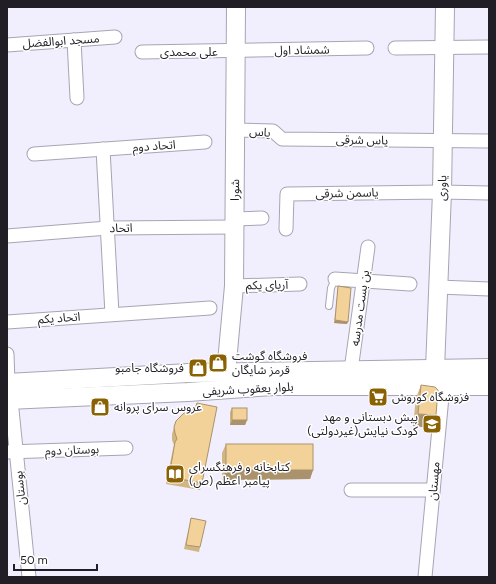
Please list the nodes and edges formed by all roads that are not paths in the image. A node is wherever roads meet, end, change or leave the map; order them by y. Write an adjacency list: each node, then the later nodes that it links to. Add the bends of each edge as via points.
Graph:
1 (236, 7): 10 (main road, شورا)
2 (445, 7): 6 (main road, یاوری)
3 (115, 37): 4 (street, مسجد ابوالفضل)
4 (74, 40): 5 (street, مسجد ابوالفضل); 12 (street)
5 (7, 45)
6 (445, 47): 7 (street); 9 (street); 15 (main road, یاوری)
7 (489, 47)
8 (367, 48): 10 (street, شمشاد اول)
9 (395, 48)
10 (236, 51): 11 (street, علی محمدی); 13 (main road, شورا)
11 (142, 52)
12 (77, 98)
13 (236, 130): 14 (street, یاس, via 273,131); 23 (main road, شورا)
14 (282, 139): 15 (street, یاس شرقی)
15 (443, 141): 16 (street, یاس شرقی); 20 (main road, یاوری)
16 (489, 141)
17 (205, 142): 18 (street, اتحاد دوم)
18 (103, 149): 19 (street, اتحاد دوم); 24 (street)
19 (34, 154)
20 (442, 192): 21 (street); 25 (street, یاسمن شرقی, via 287,194); 33 (main road, یاوری)
21 (489, 193)
22 (262, 218): 23 (street, اتحاد)
23 (235, 223): 24 (street, اتحاد); 32 (main road, شورا)
24 (108, 228): 26 (street, اتحاد); 37 (street)
25 (286, 229)
26 (7, 236)
27 (368, 247): 29 (street, بن بست مدرسه)
28 (334, 279): 29 (street); 35 (lane)
29 (364, 281): 31 (street); 42 (street, بن بست مدرسه)
30 (300, 284): 32 (street, آریای یکم)
31 (410, 284)
32 (234, 286): 43 (main road, شورا)
33 (438, 287): 34 (street); 41 (main road, یاوری)
34 (489, 288)
35 (329, 306)
36 (210, 308): 37 (street, اتحاد یکم)
37 (112, 314): 38 (street, اتحاد یکم)
38 (7, 322)
39 (7, 354): 46 (street, بوستان)
40 (489, 368): 41 (main road, بلوار یعقوب شریفی)
41 (435, 369): 42 (main road, بلوار یعقوب شریفی); 44 (main road)
42 (351, 370): 43 (main road, بلوار یعقوب شریفی)
43 (225, 381): 44 (main road, بلوار یعقوب شریفی, via 273,386); 46 (main road, بلوار یعقوب شریفی, via 189,372)
44 (443, 386): 45 (main road, بلوار یعقوب شریفی); 50 (street, مهستان)
45 (489, 386)
46 (8, 392): 48 (street, بوستان)
47 (126, 448): 48 (street, بوستان دوم)
48 (12, 452): 51 (street, بوستان)
49 (351, 490): 50 (street)
50 (433, 490): 52 (street, مهستان)
51 (30, 577)
52 (425, 577)

